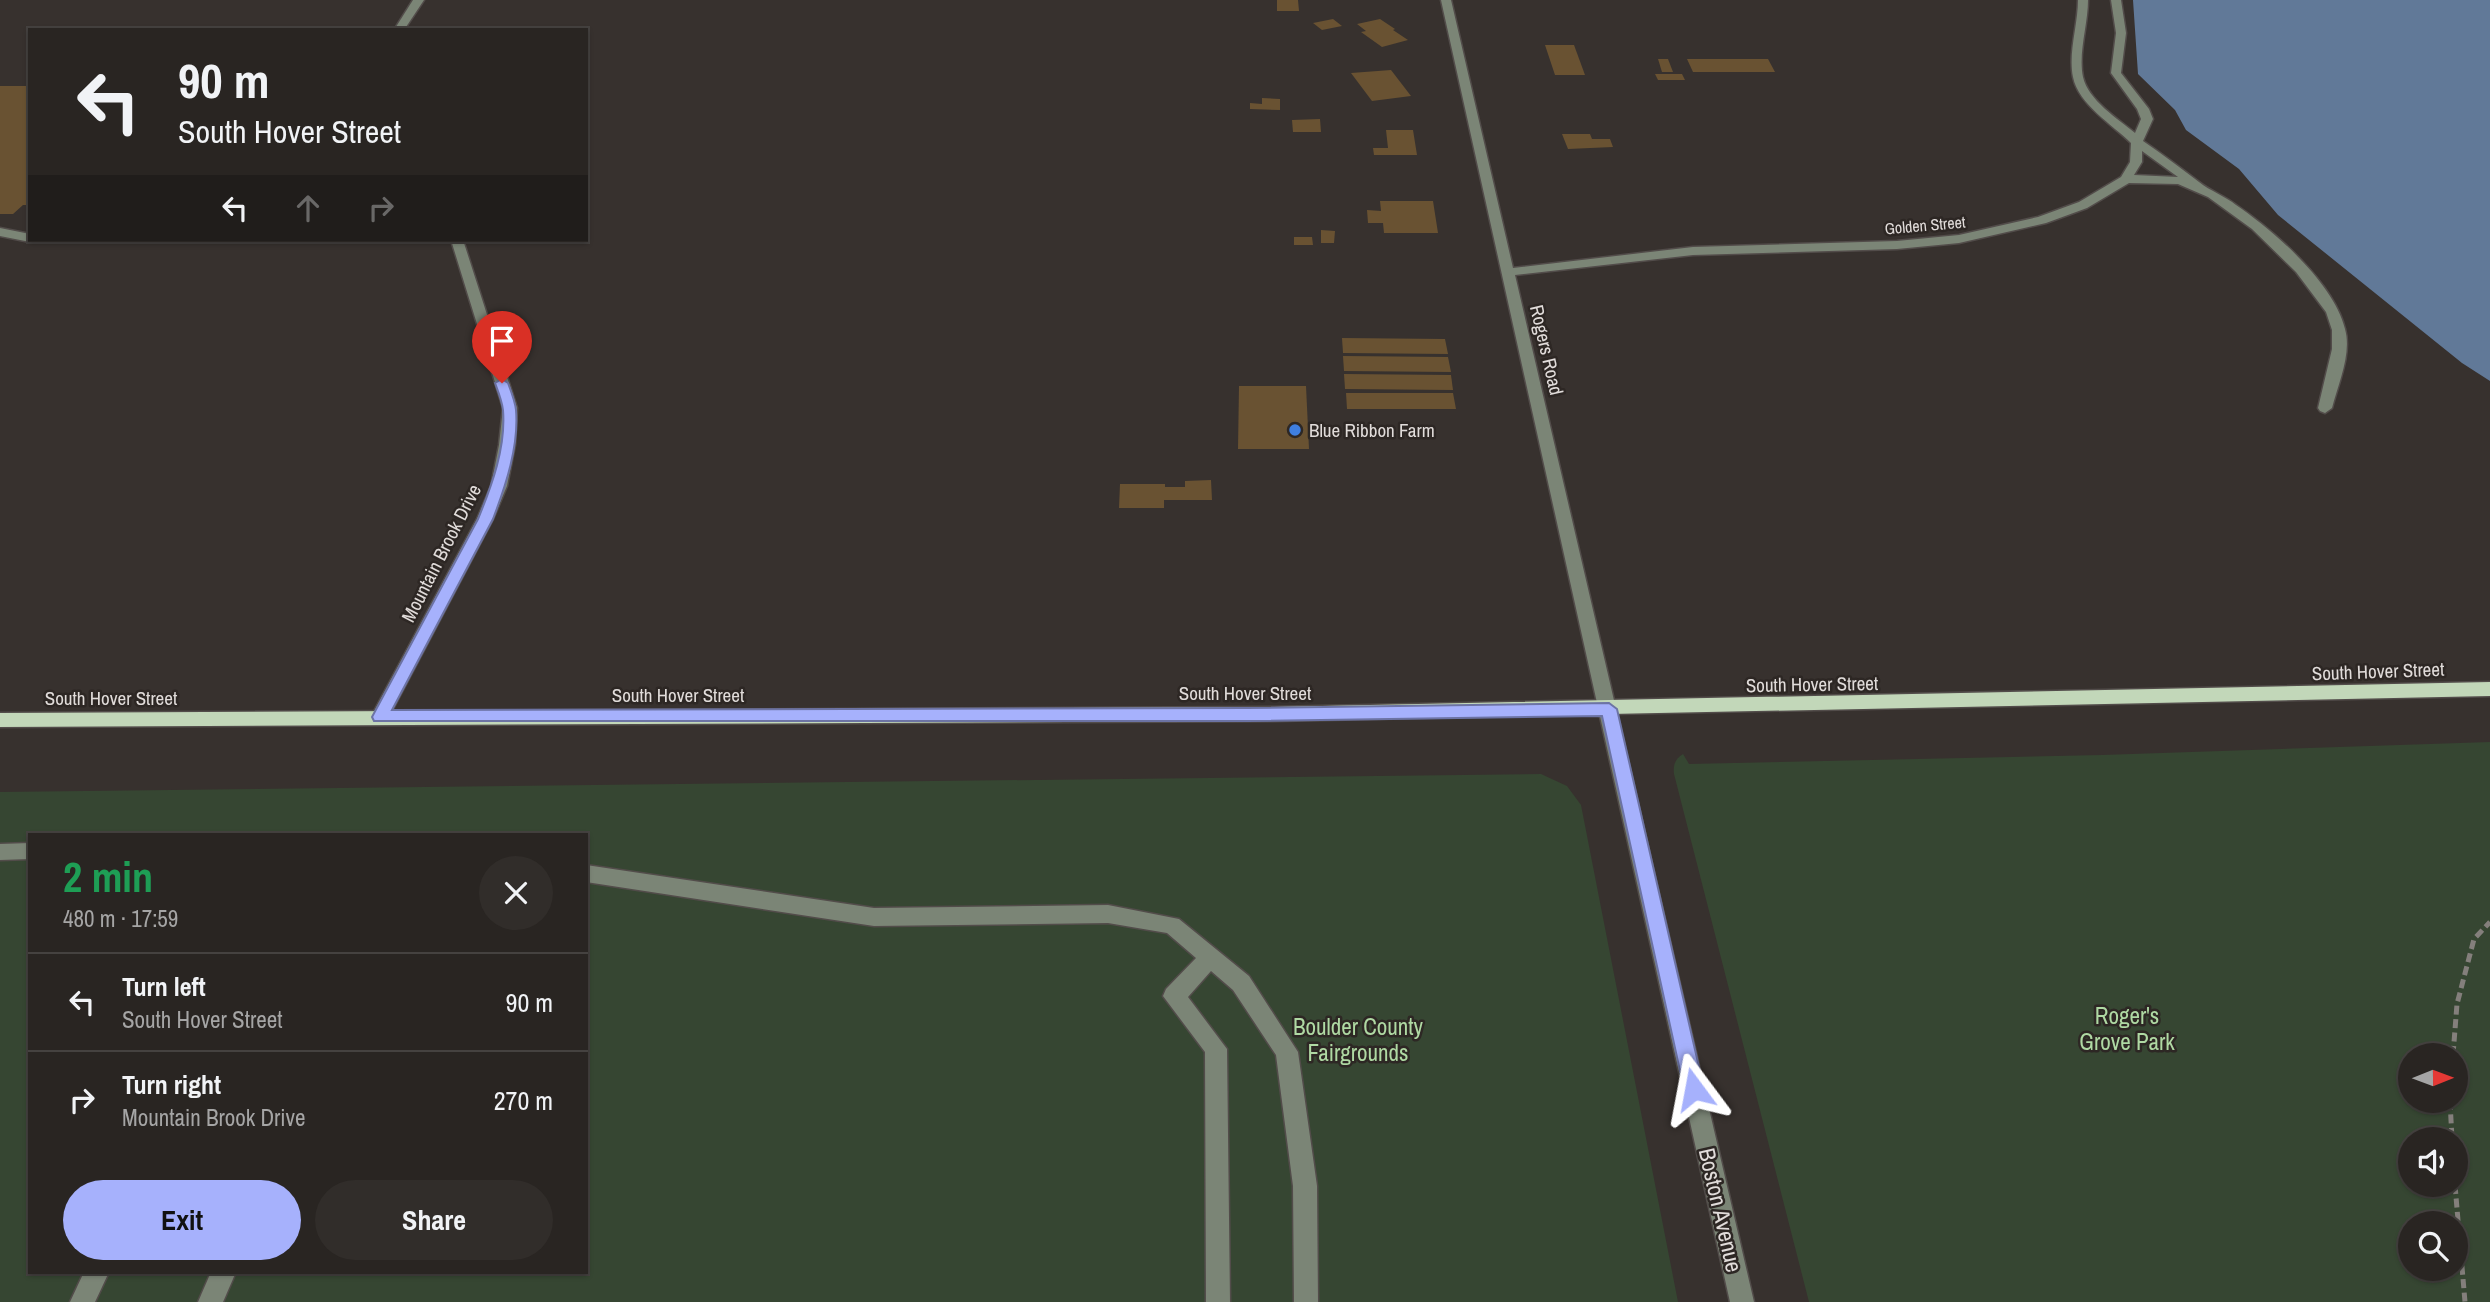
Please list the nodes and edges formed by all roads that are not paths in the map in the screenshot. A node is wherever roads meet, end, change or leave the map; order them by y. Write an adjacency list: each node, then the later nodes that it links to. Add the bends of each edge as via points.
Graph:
1 (419, 0): 5 (street)
2 (1446, 0): 12 (street, Rogers Road)
3 (2083, 0): 6 (street, via 2080,84)
4 (2116, 0): 6 (street, via 2121,33 2116,73 2147,120)
5 (400, 28)
6 (2137, 142): 7 (street, via 2136,162); 8 (street)
7 (2126, 179): 8 (street, via 2174,180); 12 (street, Golden Street, via 2067,212 1959,239 1693,250)
8 (2204, 190): 13 (street, via 2242,214 2290,258 2333,312 2340,345)
9 (0, 232): 10 (street)
10 (28, 238)
11 (458, 242): 16 (street, Mountain Brook Drive, via 510,408 507,444 499,486 485,519)
12 (1510, 272): 15 (street, Rogers Road)
13 (2325, 408)
14 (2490, 689): 15 (main road, South Hover Street)
15 (1609, 709): 16 (main road, South Hover Street); 28 (street, Boston Avenue)
16 (380, 717): 17 (main road, South Hover Street)
17 (0, 720)
18 (0, 852): 19 (street)
19 (28, 852)
20 (588, 873): 21 (street, via 874,917 1108,914 1172,925)
21 (1211, 957): 26 (street, via 1174,996 1216,1049); 27 (street, via 1241,983 1287,1052 1306,1186)
22 (96, 1274): 24 (street)
23 (223, 1274): 25 (street)
24 (82, 1302)
25 (210, 1302)
26 (1218, 1302)
27 (1306, 1302)
28 (1742, 1302)

